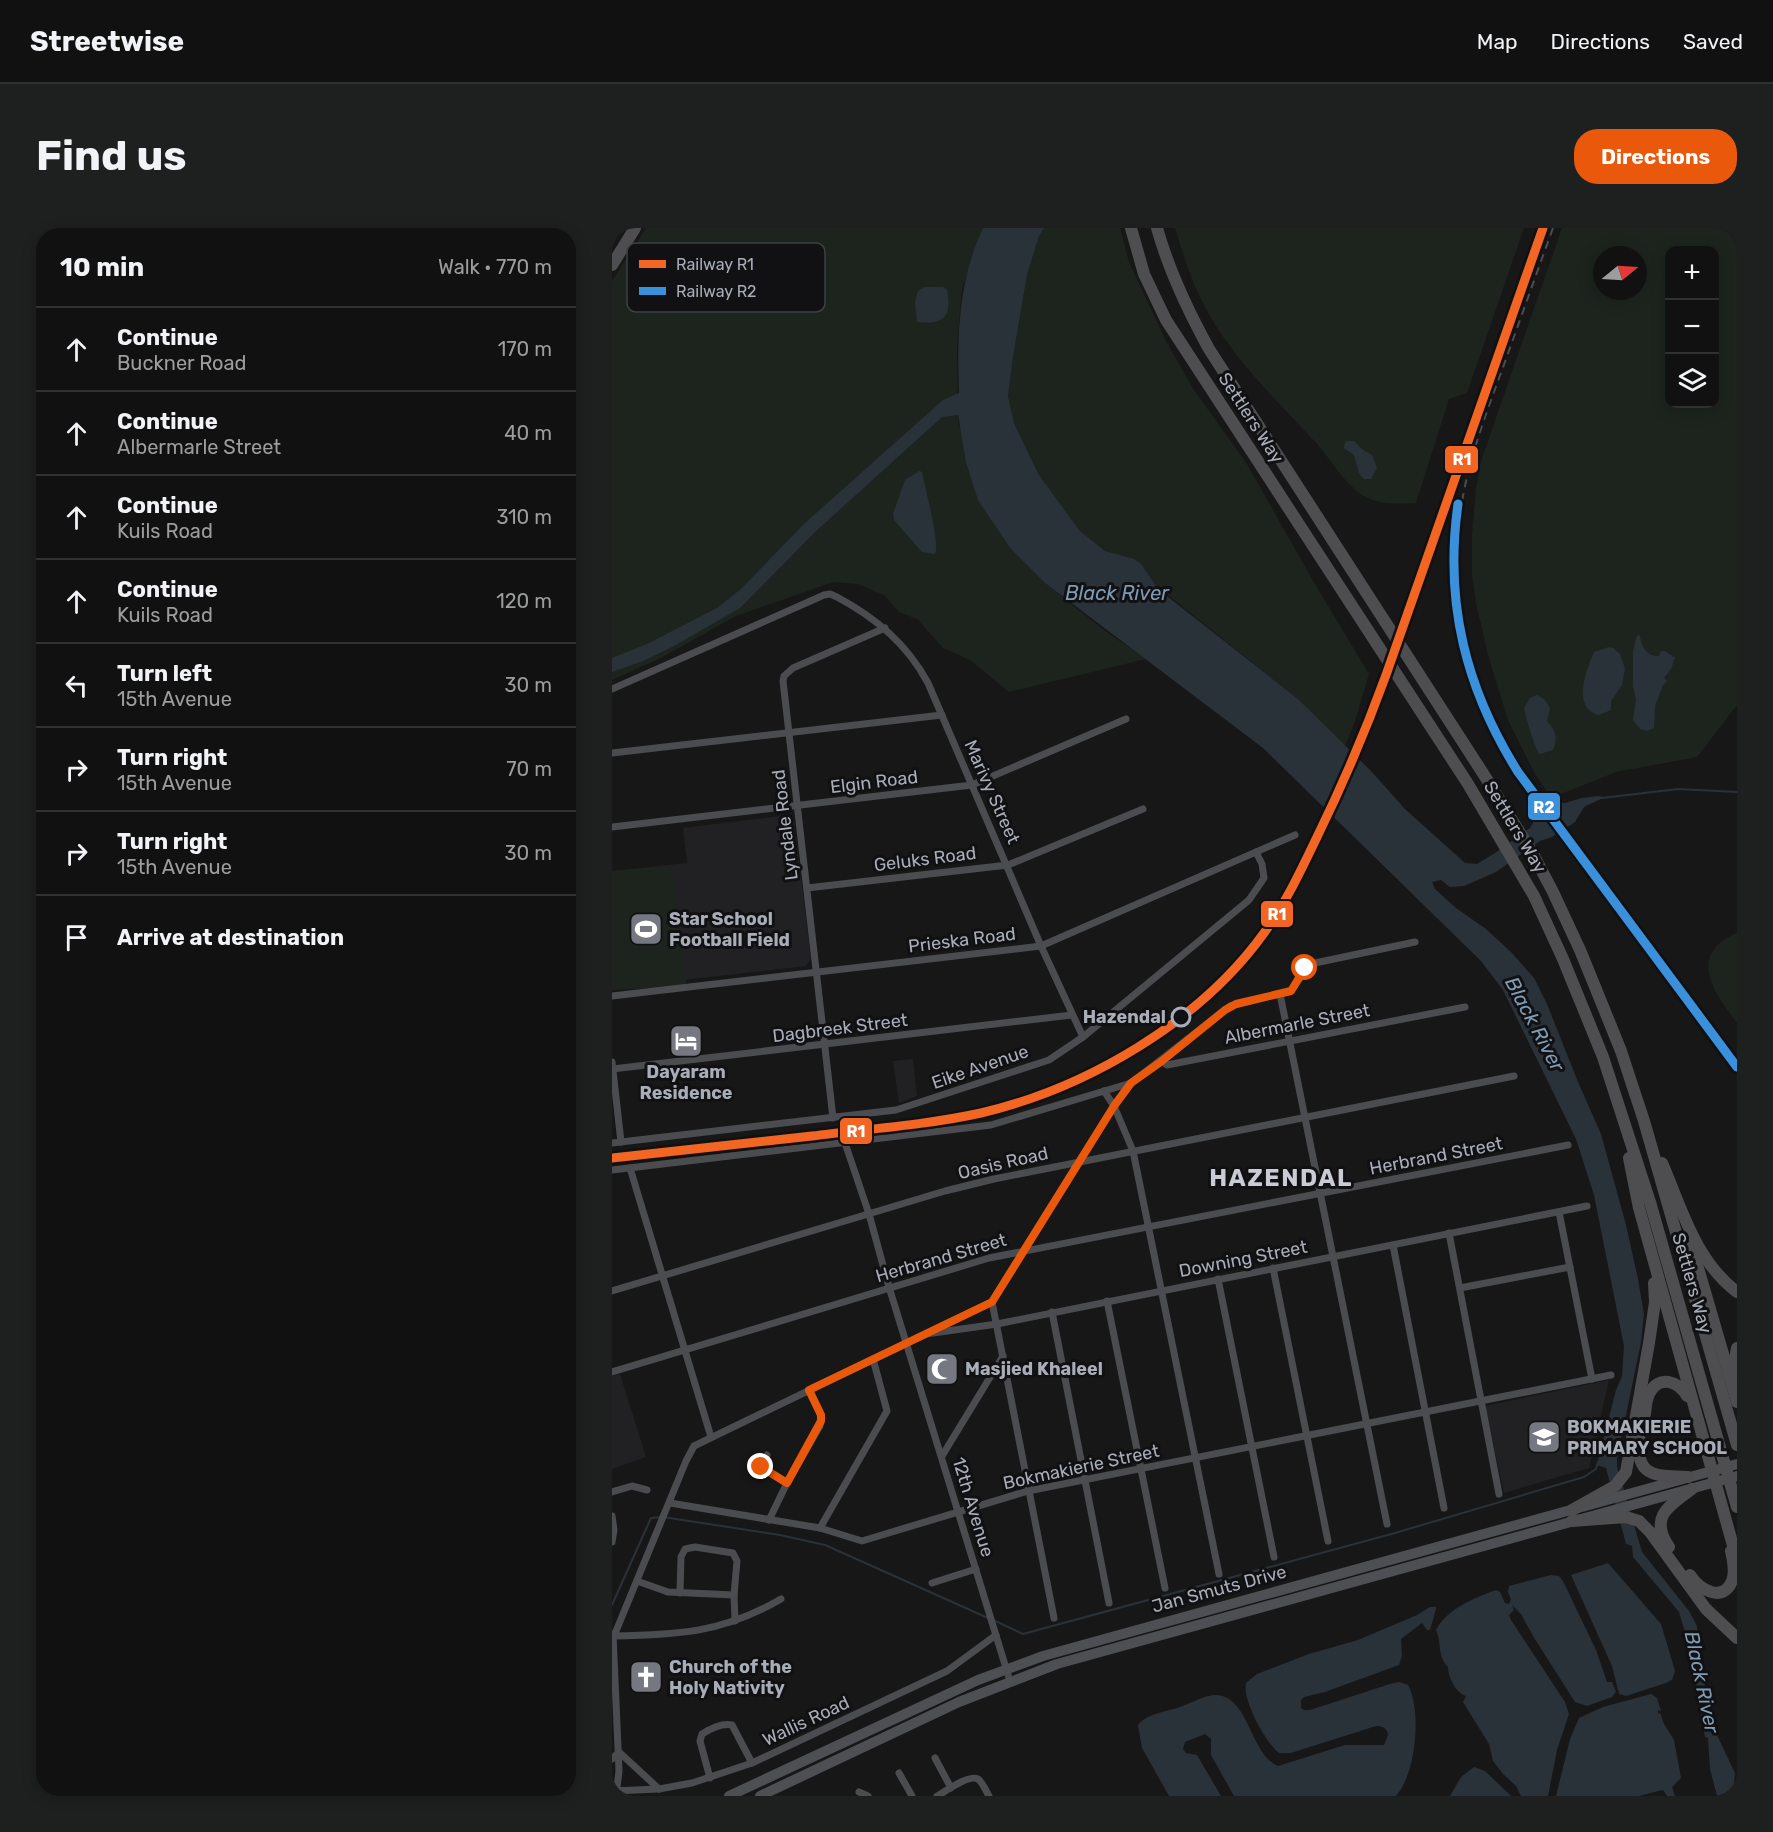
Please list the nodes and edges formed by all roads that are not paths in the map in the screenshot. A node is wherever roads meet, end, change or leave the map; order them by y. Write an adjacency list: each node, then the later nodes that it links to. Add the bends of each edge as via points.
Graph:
1 (635, 228): 4 (highway)
2 (1131, 228): 38 (highway, Settlers Way, via 1144,274 1166,320 1517,864 1551,930 1603,1057)
3 (1157, 228): 37 (highway, Settlers Way, via 1169,268 1209,349 1533,854 1580,950)
4 (612, 265)
5 (885, 628): 6 (street, Marivy Street, via 830,594); 7 (street, Marivy Street, via 920,668); 9 (street, Lyndale Road, via 788,672 783,691)
6 (612, 689)
7 (942, 715): 9 (street); 11 (street, Marivy Street)
8 (1126, 719): 11 (street, Elgin Road)
9 (789, 733): 10 (street); 12 (street, Lyndale Road)
10 (612, 753)
11 (972, 785): 12 (street, Elgin Road); 17 (street, Marivy Street)
12 (798, 806): 14 (street, Elgin Road); 18 (street, Lyndale Road)
13 (1143, 809): 17 (street, Geluks Road)
14 (612, 827)
15 (1296, 836): 16 (street, Prieska Road)
16 (1256, 852): 20 (street, Prieska Road); 26 (street, Eike Avenue, via 1264,878 1249,900)
17 (1008, 865): 18 (street, Geluks Road); 20 (street, Marivy Street)
18 (807, 888): 21 (street, Lyndale Road)
19 (1415, 942): 22 (street, via 1316,962 1305,968 1291,991)
20 (1041, 946): 21 (street, Prieska Road); 25 (street, Marivy Street)
21 (816, 972): 23 (street, Prieska Road); 28 (street, Lyndale Road)
22 (1280, 994): 27 (street); 29 (street, via 1230,1006)
23 (612, 996)
24 (1465, 1007): 27 (street, Albermarle Street)
25 (1072, 1015): 26 (street, Marivy Street); 28 (street, Dagbreek Street)
26 (1083, 1037): 35 (street, Eike Avenue, via 1049,1060 911,1106)
27 (1290, 1041): 29 (street, Albermarle Street, via 1167,1065); 36 (street)
28 (825, 1045): 30 (street, Dagbreek Street); 35 (street, Lyndale Road)
29 (1162, 1061): 32 (street)
30 (612, 1067): 39 (street)
31 (1514, 1076): 36 (street, Oasis Road)
32 (1131, 1083): 33 (street); 34 (street)
33 (1104, 1091): 34 (street); 41 (street, via 975,1128)
34 (1114, 1106): 43 (street); 44 (street)
35 (833, 1118): 39 (street, Eike Avenue)
36 (1306, 1118): 43 (street, Oasis Road); 47 (street)
37 (1644, 1121): 51 (highway); 89 (highway, Settlers Way)
38 (1626, 1131): 57 (highway); 106 (highway, Settlers Way)
39 (621, 1142): 40 (street, Eike Avenue)
40 (612, 1143)
41 (845, 1143): 45 (street); 50 (street, 12th Avenue)
42 (1568, 1145): 47 (street, Herbrand Street)
43 (1133, 1151): 44 (street, Oasis Road); 52 (street)
44 (1080, 1161): 50 (street, Oasis Road, via 945,1191); 55 (street)
45 (630, 1168): 46 (street); 60 (street)
46 (612, 1170)
47 (1321, 1193): 52 (street, Herbrand Street); 56 (street)
48 (1587, 1206): 49 (street, Downing Street)
49 (1559, 1212): 53 (street, Downing Street); 58 (street)
50 (869, 1214): 60 (street, Oasis Road); 62 (street, 12th Avenue)
51 (1683, 1214): 66 (highway, via 1702,1255); 83 (highway)
52 (1150, 1227): 55 (street, Herbrand Street); 65 (street)
53 (1449, 1233): 54 (street, Downing Street); 63 (street)
54 (1393, 1245): 56 (street, Downing Street); 85 (street)
55 (1026, 1250): 62 (street, Herbrand Street); 68 (street)
56 (1334, 1257): 59 (street, Downing Street); 86 (street)
57 (1652, 1258): 84 (highway); 105 (highway, via 1654,1309 1631,1452)
58 (1570, 1267): 63 (street); 79 (street)
59 (1273, 1268): 61 (street, Downing Street); 88 (street)
60 (663, 1276): 64 (street, Oasis Road); 74 (street)
61 (1218, 1279): 65 (street, Downing Street); 90 (street)
62 (890, 1287): 72 (street, 12th Avenue); 74 (street, Herbrand Street)
63 (1460, 1288): 82 (street)
64 (612, 1291)
65 (1162, 1291): 67 (street, Downing Street); 93 (street)
66 (1737, 1292)
67 (1107, 1301): 69 (street, Downing Street); 95 (street)
68 (992, 1302): 70 (street); 71 (street)
69 (1052, 1312): 70 (street, Downing Street); 97 (street)
70 (997, 1324): 71 (street, Downing Street); 75 (street)
71 (926, 1334): 72 (street, Downing Street)
72 (907, 1343): 76 (street, Downing Street); 92 (street, 12th Avenue)
73 (1737, 1348): 80 (highway)
74 (685, 1350): 77 (street, Herbrand Street); 87 (street)
75 (1003, 1356): 92 (street); 101 (street)
76 (873, 1359): 81 (street, Downing Street); 113 (street, via 887,1411)
77 (612, 1372)
78 (1611, 1375): 79 (street, Bokmakierie Street)
79 (1592, 1379): 82 (street, Bokmakierie Street)
80 (1737, 1387)
81 (809, 1390): 87 (street, Downing Street); 99 (street, via 821,1421)
82 (1481, 1401): 85 (street, Bokmakierie Street); 103 (street)
83 (1737, 1402)
84 (1694, 1411): 98 (highway, via 1679,1385 1658,1384 1648,1396 1639,1448 1647,1471); 114 (highway)
85 (1426, 1413): 86 (street, Bokmakierie Street); 107 (street)
86 (1367, 1425): 88 (street, Bokmakierie Street); 112 (street)
87 (711, 1437): 104 (street, Downing Street, via 690,1452)
88 (1307, 1437): 90 (street, Bokmakierie Street); 116 (street)
89 (1737, 1444)
90 (1252, 1447): 93 (street, Bokmakierie Street); 118 (street)
91 (767, 1455): 99 (street, via 759,1470)
92 (942, 1456): 108 (street, 12th Avenue)
93 (1196, 1459): 95 (street, Bokmakierie Street); 121 (street)
94 (1737, 1464): 98 (main road)
95 (1140, 1470): 97 (street, Bokmakierie Street); 124 (street)
96 (1737, 1476): 98 (main road)
97 (1085, 1480): 101 (street, Bokmakierie Street); 128 (street)
98 (1695, 1482): 105 (main road); 114 (highway, via 1666,1510 1661,1531 1695,1583 1706,1591 1723,1591 1733,1580)
99 (787, 1483): 111 (street)
100 (646, 1490): 102 (street, via 632,1486)
101 (1028, 1491): 108 (street, Bokmakierie Street); 129 (street)
102 (612, 1492)
103 (1499, 1494)
104 (670, 1503): 111 (street, Bokmakierie Street); 122 (street)
105 (1611, 1505): 110 (highway); 110 (highway); 133 (highway, via 1650,1532 1706,1610)
106 (1737, 1507)
107 (1444, 1508)
108 (958, 1513): 113 (street, Bokmakierie Street, via 862,1541); 120 (street, 12th Avenue)
109 (612, 1516): 115 (street)
110 (1572, 1516): 134 (main road, Jan Smuts Drive, via 1068,1648); 135 (main road, Jan Smuts Drive)
111 (769, 1520): 113 (street, Bokmakierie Street)
112 (1387, 1524)
113 (820, 1528)
114 (1728, 1529): 119 (highway)
115 (613, 1531): 117 (street)
116 (1328, 1540)
117 (612, 1542)
118 (1274, 1557)
119 (1737, 1560)
120 (976, 1569): 123 (street); 132 (street, 12th Avenue)
121 (1219, 1574)
122 (637, 1581): 125 (street); 131 (street)
123 (932, 1583)
124 (1165, 1588)
125 (680, 1593): 126 (street); 126 (street, via 682,1553 695,1546 735,1555)
126 (734, 1595): 130 (street)
127 (781, 1599): 130 (street)
128 (1109, 1603)
129 (1054, 1618)
130 (735, 1621): 131 (street, via 680,1634)
131 (613, 1634): 136 (street)
132 (996, 1635): 134 (street, 12th Avenue); 139 (street, Wallis Road, via 946,1671)
133 (1737, 1638)
134 (1006, 1669): 135 (street, 12th Avenue); 146 (main road, Jan Smuts Drive)
135 (1010, 1681): 147 (main road, Jan Smuts Drive)
136 (619, 1752): 138 (street); 143 (street); 145 (street)
137 (935, 1758): 142 (street)
138 (612, 1759)
139 (752, 1763): 141 (street, Wallis Road); 141 (street, via 732,1725 714,1728 702,1734 700,1741)
140 (899, 1773): 149 (street)
141 (710, 1778): 143 (street, Wallis Road)
142 (951, 1788): 150 (street); 151 (street, via 975,1778)
143 (659, 1789): 145 (street, Wallis Road)
144 (859, 1792): 148 (street)
145 (619, 1793)
146 (729, 1796)
147 (760, 1796)
148 (868, 1796)
149 (912, 1796)
150 (937, 1796)
151 (989, 1796)

